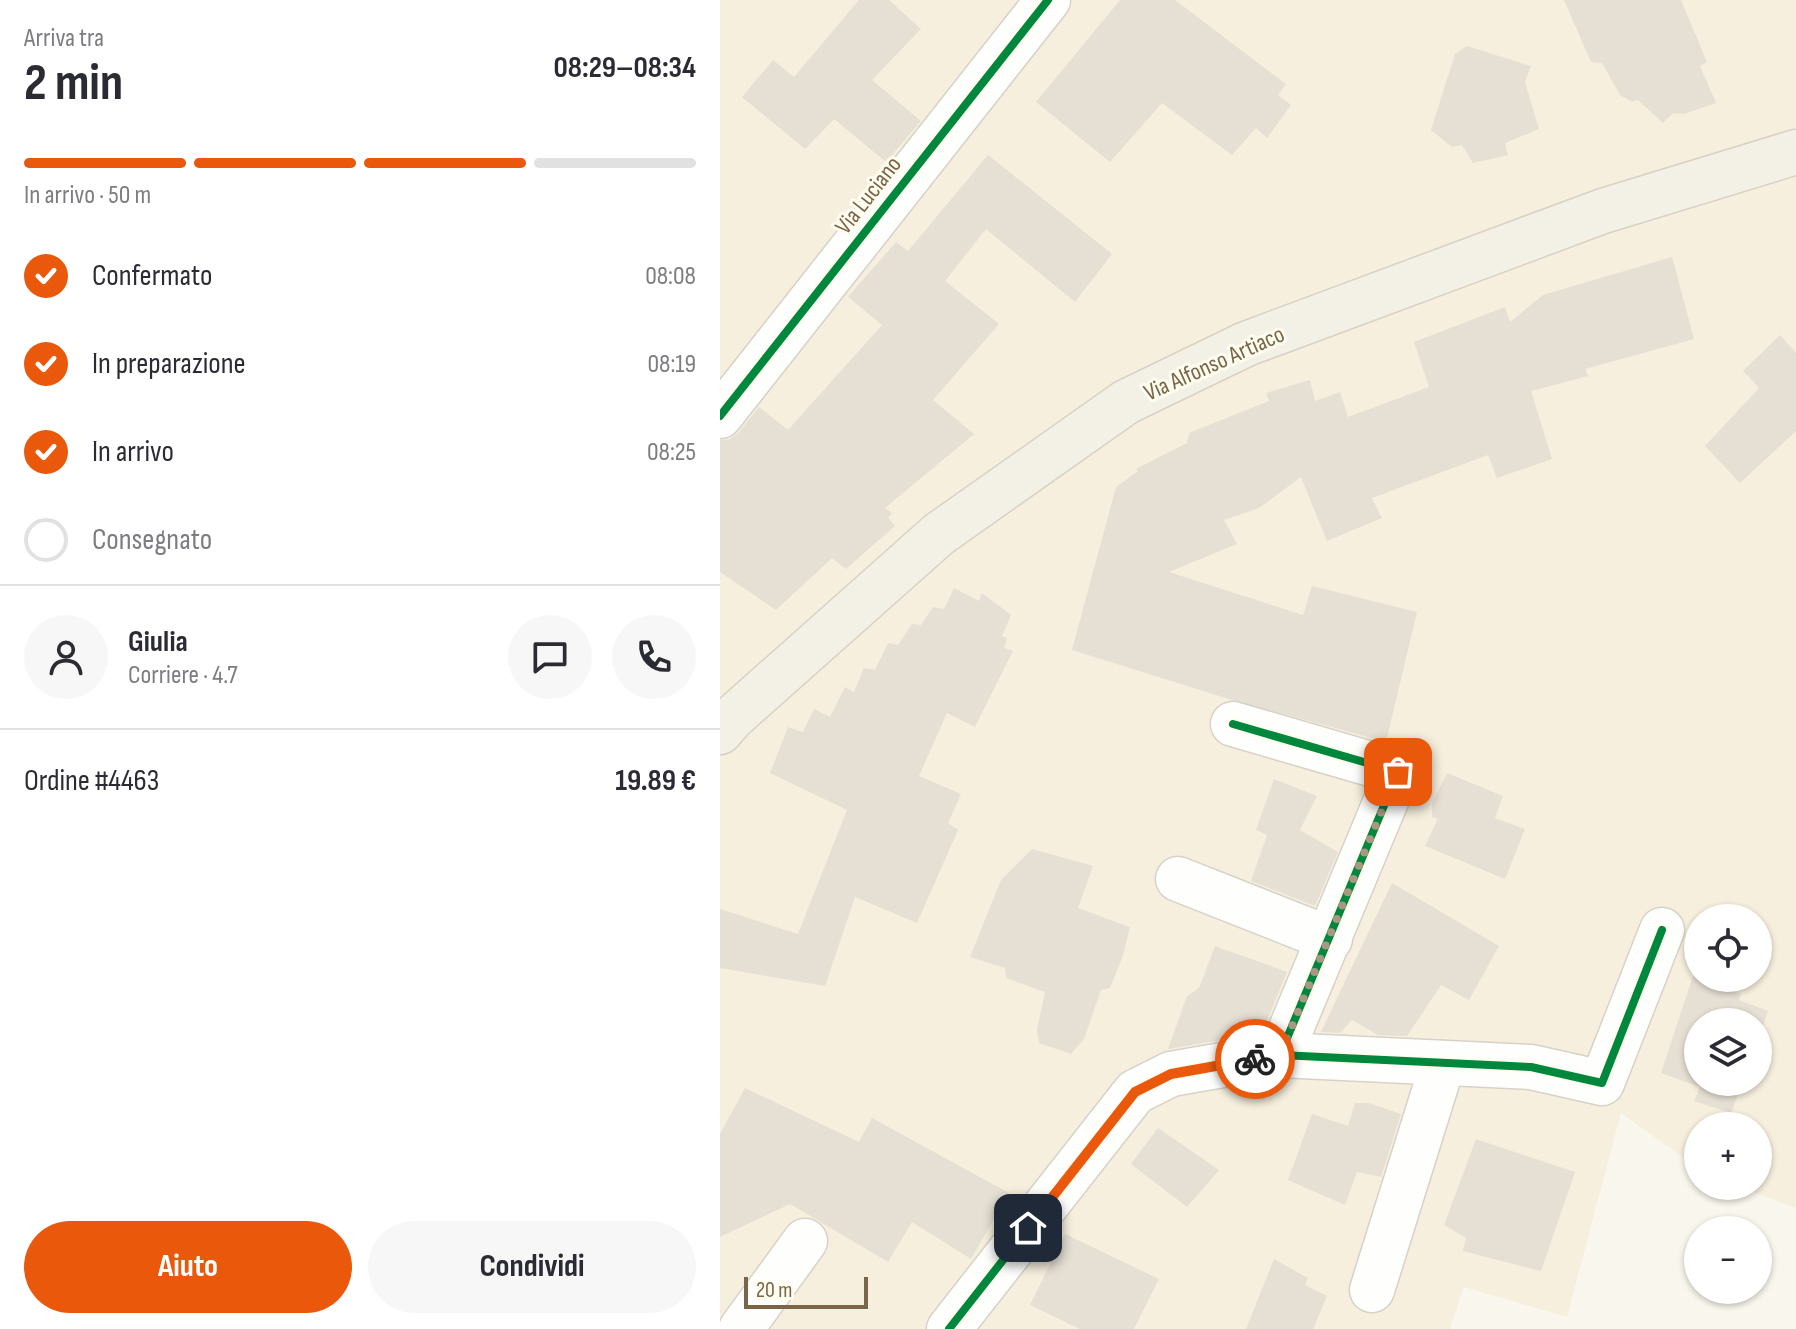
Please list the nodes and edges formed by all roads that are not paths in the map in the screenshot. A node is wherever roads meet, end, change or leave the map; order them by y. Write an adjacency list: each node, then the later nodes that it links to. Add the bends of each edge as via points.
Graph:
1 (1048, 0): 3 (street, Via Luciano)
2 (1796, 152): 5 (main road, Via Alfonso Artiaco, via 1603,211 1246,344 1126,402 939,534)
3 (720, 416)
4 (1233, 724): 8 (street, via 1398,772)
5 (720, 732)
6 (1178, 879): 8 (street)
7 (1662, 930): 10 (street, via 1602,1083 1531,1067)
8 (1330, 939): 9 (street)
9 (1280, 1055): 10 (street); 14 (street, via 1171,1074 1135,1092)
10 (1443, 1063): 12 (street)
11 (805, 1241): 13 (street)
12 (1372, 1290)
13 (741, 1329)
14 (949, 1329)

